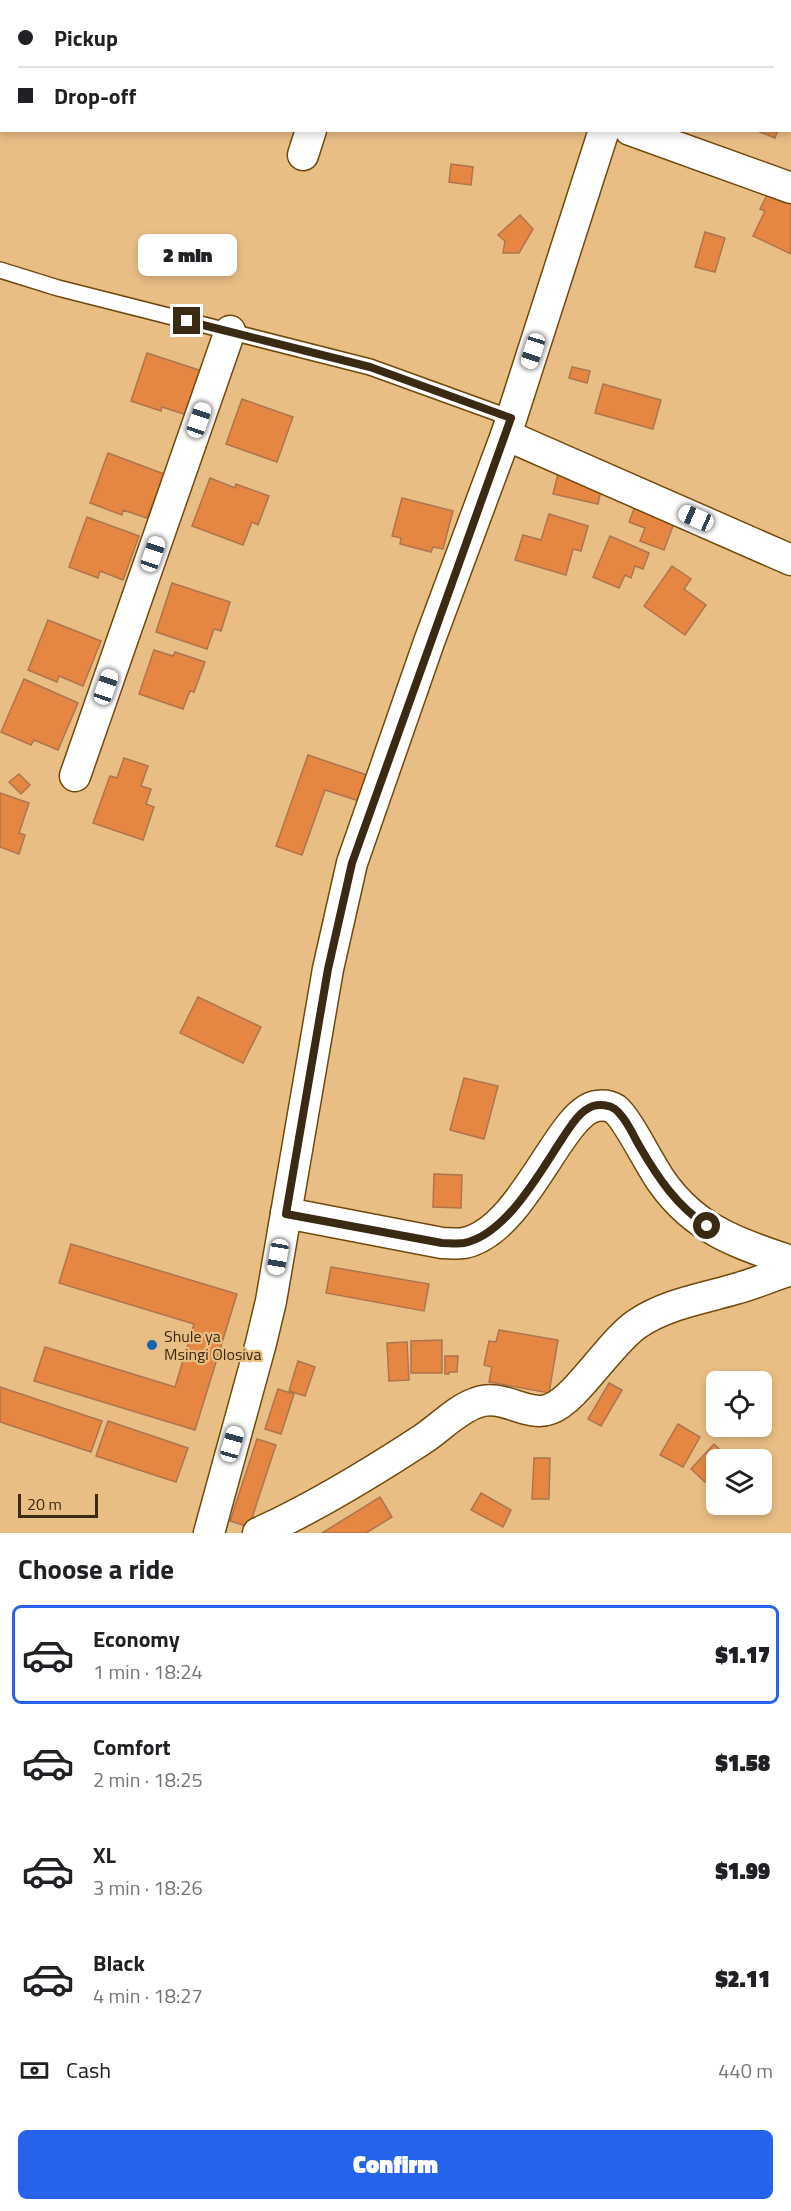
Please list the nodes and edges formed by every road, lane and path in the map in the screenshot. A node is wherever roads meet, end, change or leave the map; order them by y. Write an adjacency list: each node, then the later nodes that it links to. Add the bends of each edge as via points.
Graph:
1 (603, 132): 6 (street)
2 (636, 132): 3 (street)
3 (791, 188)
4 (0, 270): 5 (lane)
5 (230, 331): 6 (lane, via 370,367); 8 (street)
6 (508, 426): 7 (street); 9 (street, via 352,863 328,969)
7 (791, 560)
8 (75, 776)
9 (286, 1214): 10 (street, via 442,1243 465,1243 491,1232 534,1181 581,1113 600,1105 621,1115 661,1180 690,1214 754,1249); 12 (street, via 261,1343)
10 (791, 1261)
11 (791, 1270): 13 (street, via 663,1309 636,1324 552,1409 538,1412 493,1400 477,1402 301,1514)
12 (209, 1533)
13 (258, 1533)

